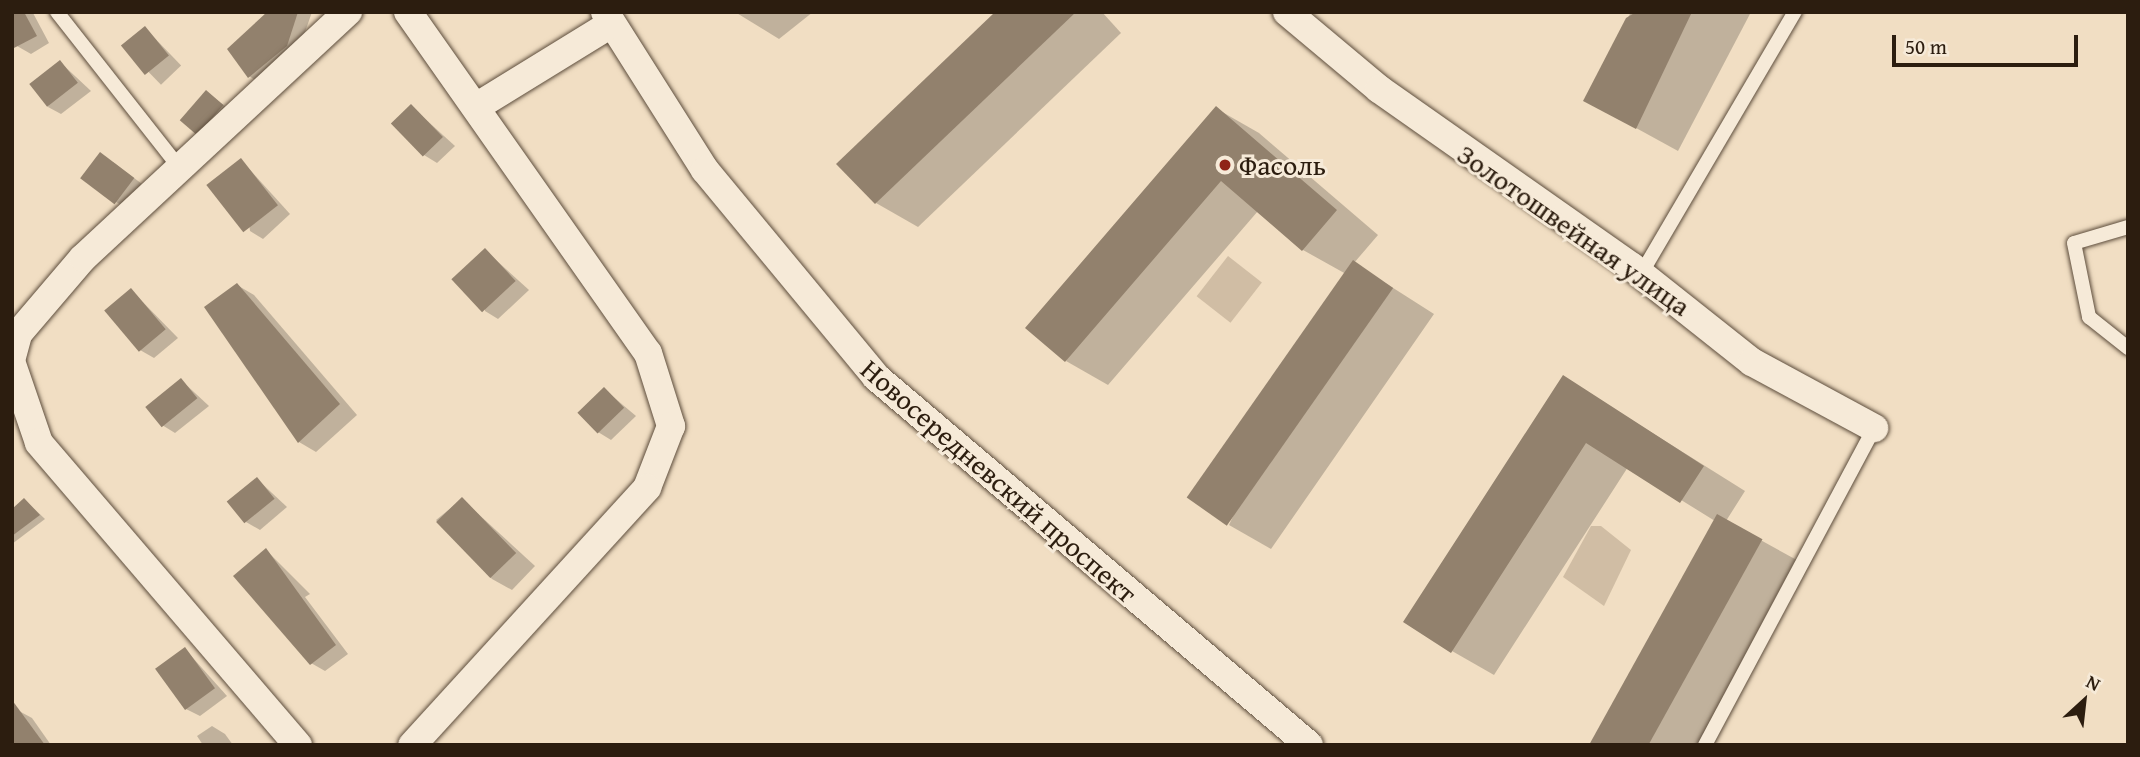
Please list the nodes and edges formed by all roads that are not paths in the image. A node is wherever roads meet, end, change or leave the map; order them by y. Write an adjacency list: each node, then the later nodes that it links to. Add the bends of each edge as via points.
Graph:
1 (57, 12): 8 (lane)
2 (348, 12): 8 (street)
3 (408, 12): 7 (street)
4 (1287, 12): 10 (street, Золотошвейная улица, via 1443,137)
5 (1795, 12): 10 (lane)
6 (608, 18): 7 (street); 19 (street, Новосередневский проспект, via 705,170 876,377)
7 (476, 107): 17 (street, via 649,353 671,426 647,488)
8 (179, 167): 12 (street, via 48,294 18,334)
9 (2128, 227): 11 (lane, via 2074,243 2089,317)
10 (1641, 274): 15 (street, Золотошвейная улица, via 1765,371)
11 (2128, 348)
12 (12, 357)
13 (12, 364): 16 (street)
14 (12, 421): 16 (street)
15 (1874, 428): 20 (lane)
16 (39, 443): 18 (street)
17 (410, 744)
18 (298, 745)
19 (1309, 745)
20 (1705, 745)

